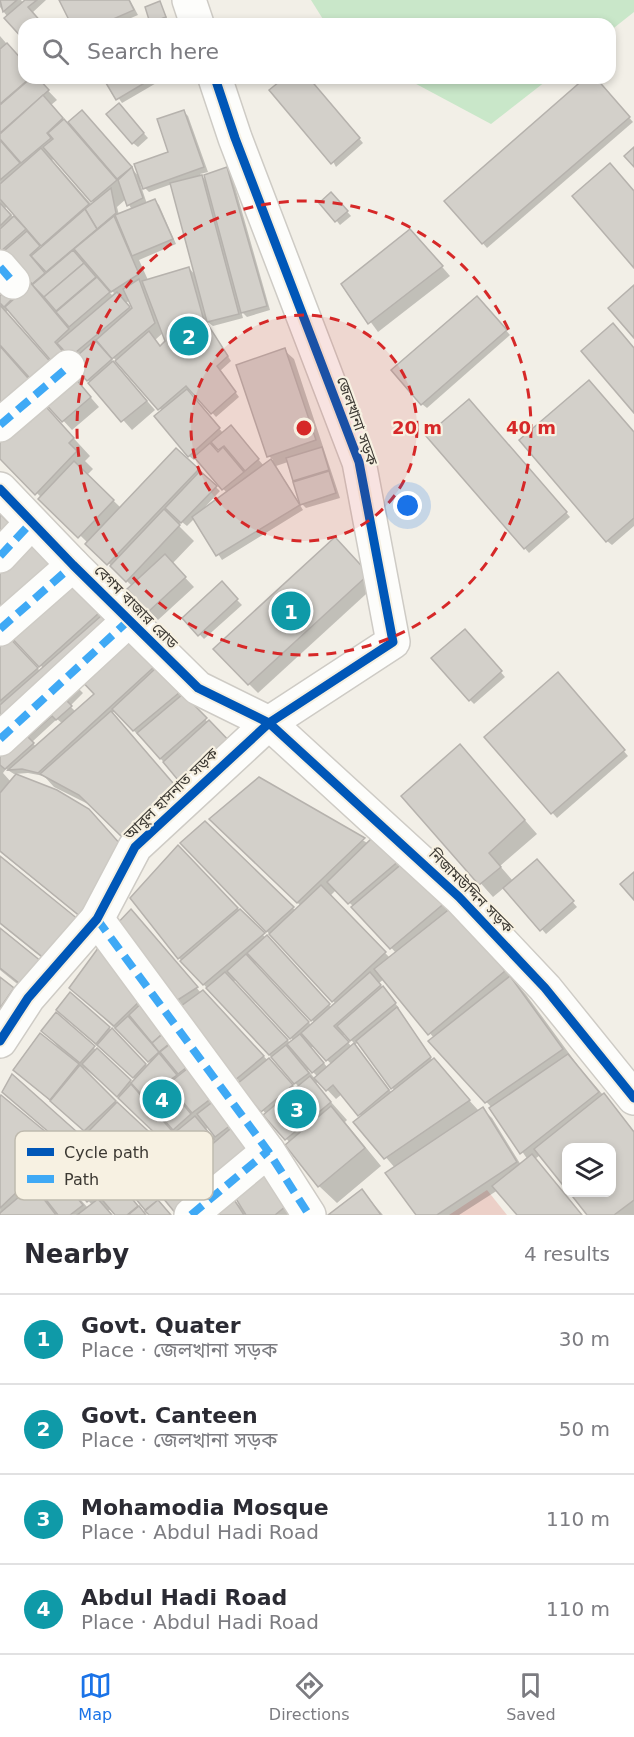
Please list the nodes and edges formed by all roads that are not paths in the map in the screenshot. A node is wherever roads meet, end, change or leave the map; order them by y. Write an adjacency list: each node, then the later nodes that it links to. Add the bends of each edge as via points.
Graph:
1 (189, 0): 2 (street)
2 (195, 18)
3 (217, 84): 12 (street, জেলখানা সড়ক, via 359,462 393,642)
4 (68, 367): 5 (street)
5 (0, 425)
6 (0, 489): 7 (street, বেগম বাজার রোড)
7 (31, 523): 8 (street); 9 (street, বেগম বাজার রোড)
8 (0, 556)
9 (73, 565): 10 (street, বেগম বাজার রোড); 11 (street)
10 (129, 620): 12 (street, বেগম বাজার রোড, via 198,688); 13 (street)
11 (0, 629)
12 (269, 723): 14 (street, আবুল হাসনাত সড়ক, via 135,847); 16 (street, নিজামউদ্দিন সড়ক, via 459,897 545,988)
13 (0, 739)
14 (97, 919): 15 (street, আবুল হাসনাত সড়ক, via 28,998); 17 (street)
15 (0, 1041)
16 (634, 1098)
17 (268, 1151): 18 (street); 21 (street)
18 (213, 1196)
19 (208, 1200): 20 (street)
20 (190, 1215)
21 (309, 1215)

